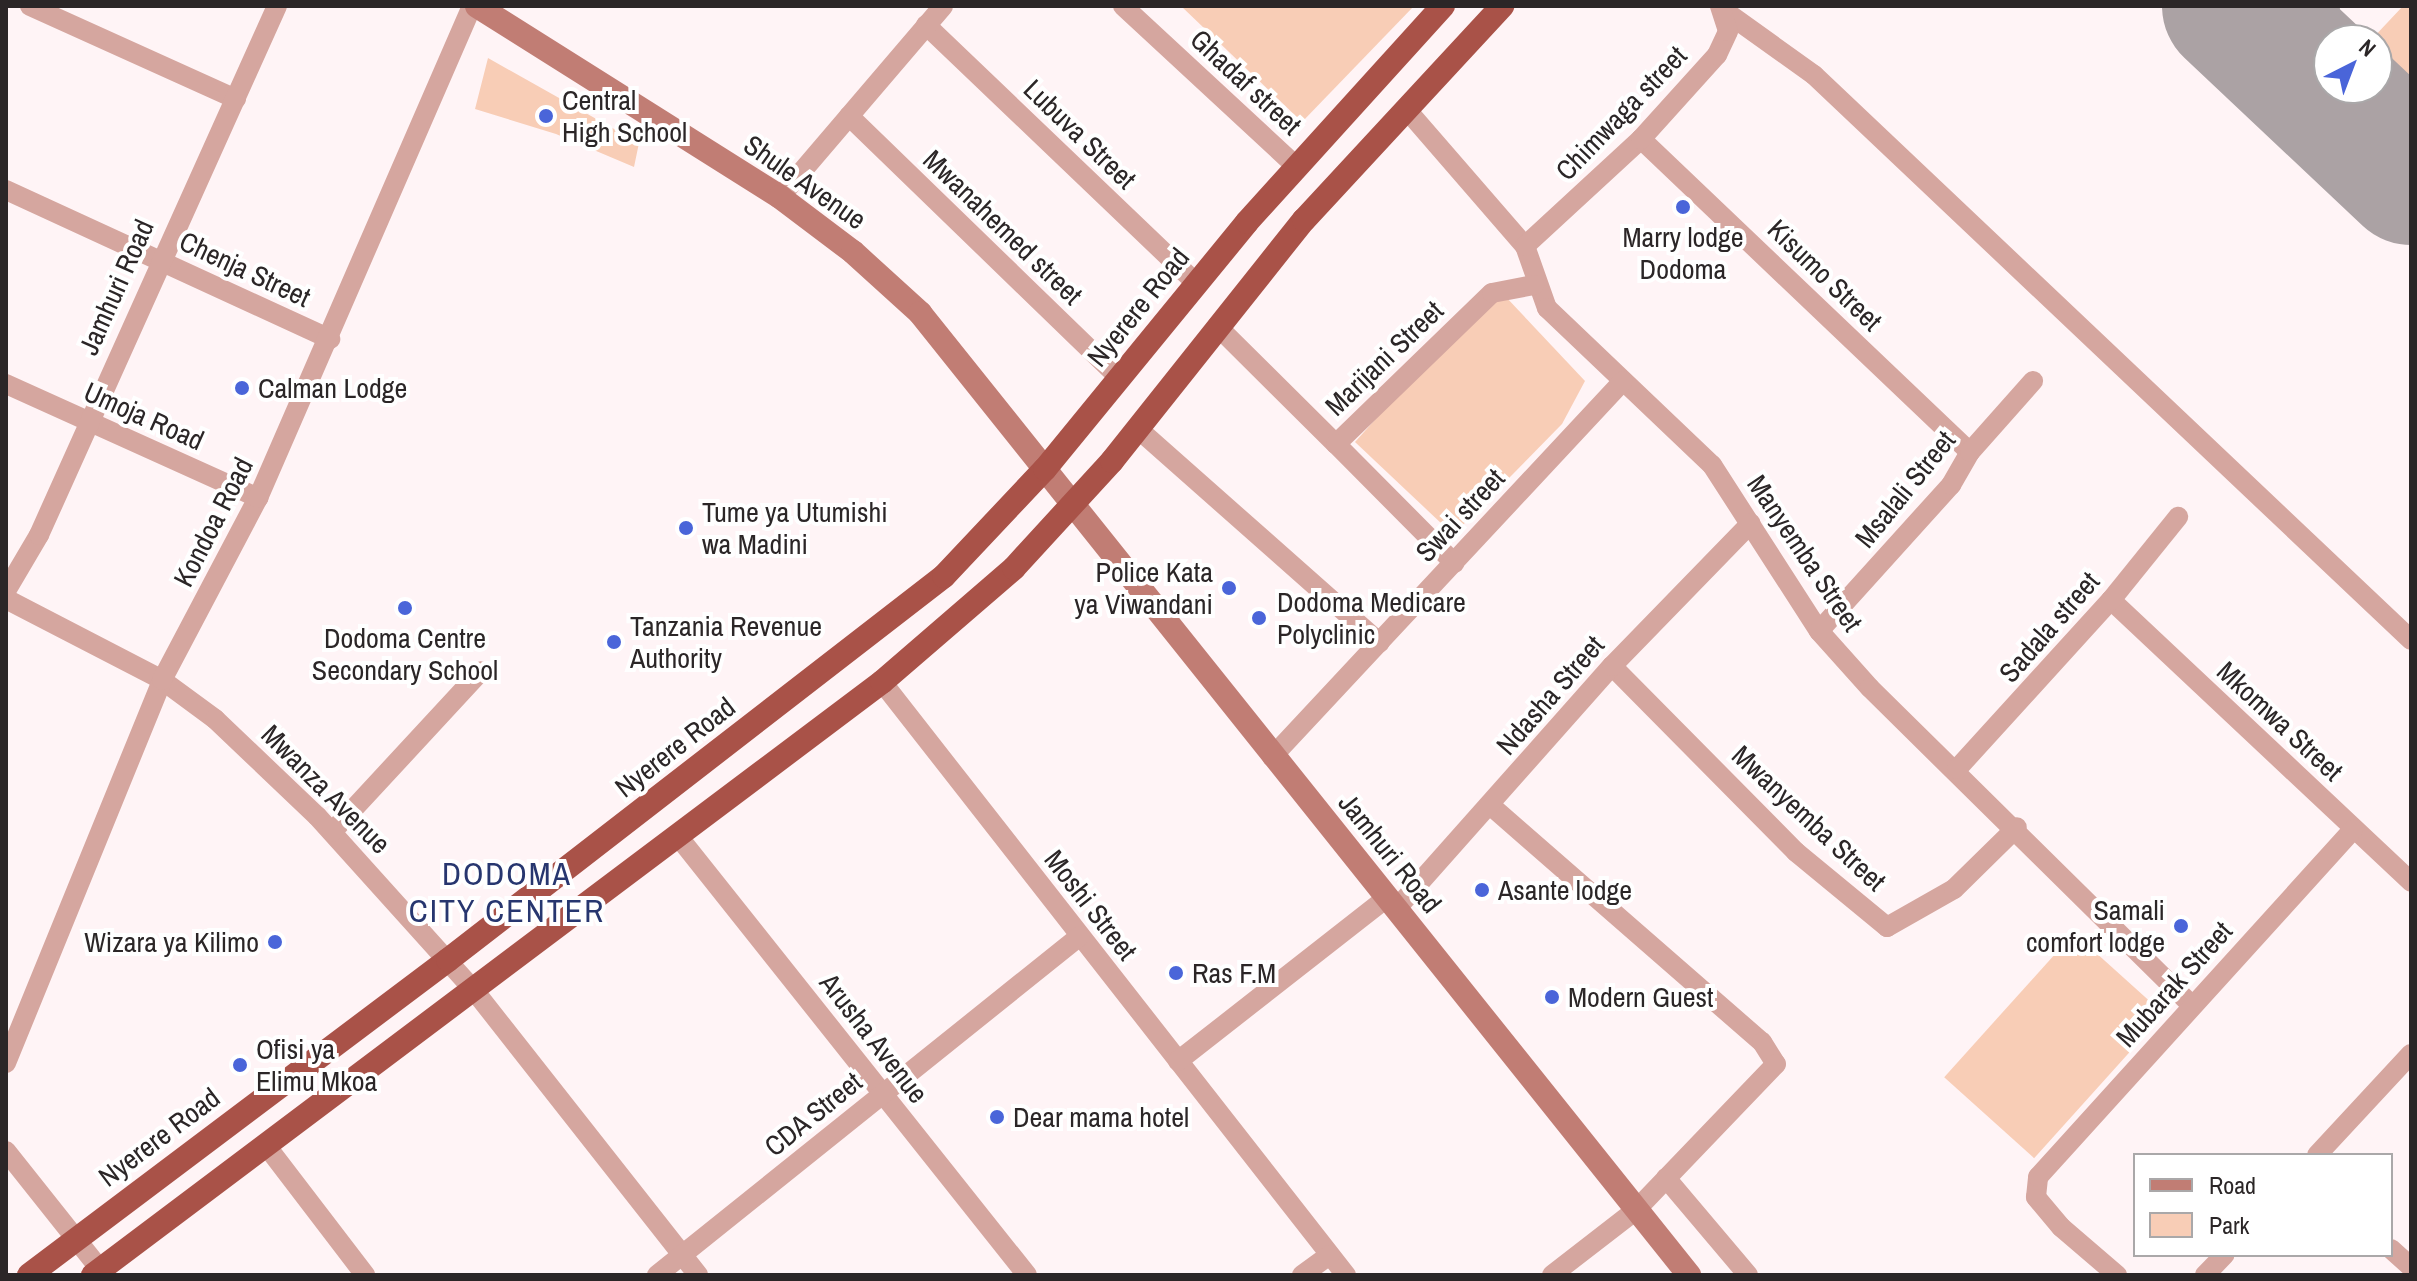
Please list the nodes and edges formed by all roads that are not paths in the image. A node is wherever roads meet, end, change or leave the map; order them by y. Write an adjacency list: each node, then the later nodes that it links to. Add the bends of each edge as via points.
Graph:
1 (30, 6): 10 (street)
2 (277, 6): 10 (street, Jamhuri Road)
3 (474, 6): 16 (main road, Shule Avenue); 22 (street, Kondoa Road)
4 (943, 6): 9 (street)
5 (1443, 6): 14 (highway, Nyerere Road)
6 (1502, 6): 11 (highway)
7 (1129, 8): 14 (street, Ghadaf street)
8 (1723, 9): 13 (street, Chimwaga street, via 1728,31 1717,55); 41 (street, via 1814,75)
9 (926, 25): 12 (street); 19 (street, Lubuva Street)
10 (236, 99): 18 (street, Jamhuri Road)
11 (1407, 110): 17 (street, Manyemba Street); 21 (highway)
12 (849, 116): 16 (street); 23 (street, Mwanahemed street)
13 (1641, 139): 17 (street, Chimwaga street); 30 (street, Kisumo Street)
14 (1296, 166): 19 (highway, Nyerere Road)
15 (6, 190): 18 (street, Chenja Street)
16 (780, 197): 31 (main road, Shule Avenue, via 853,252 920,313)
17 (1525, 246): 20 (street, Manyemba Street)
18 (160, 261): 22 (street, Chenja Street); 27 (street, Jamhuri Road)
19 (1196, 283): 23 (highway, Nyerere Road)
20 (1534, 285): 24 (street, Manyemba Street, via 1547,308); 29 (street, Marijani Street, via 1492,293)
21 (1217, 326): 28 (highway); 29 (street, Marijani Street)
22 (330, 339): 32 (street, Kondoa Road)
23 (1119, 378): 31 (highway, Nyerere Road)
24 (1623, 381): 35 (street, Manyemba Street, via 1712,465); 36 (street, Swai street)
25 (2033, 381): 30 (street, Msalali Street)
26 (6, 384): 27 (street, Umoja Road)
27 (89, 422): 32 (street, Umoja Road); 37 (street, Jamhuri Road, via 39,535)
28 (1137, 428): 33 (highway); 42 (street)
29 (1336, 444): 36 (street)
30 (1970, 452): 40 (street, Msalali Street, via 1951,485)
31 (1045, 469): 33 (main road, Jamhuri Road); 57 (highway, Nyerere Road, via 944,576)
32 (258, 498): 45 (street, Kondoa Road)
33 (1074, 506): 46 (highway, via 1014,568); 47 (main road, Jamhuri Road)
34 (2178, 517): 39 (street, Sadala street)
35 (1751, 523): 40 (street, Manyemba Street); 43 (street, Ndasha Street)
36 (1454, 563): 42 (street, Swai street)
37 (6, 591)
38 (6, 599): 45 (street, Mwanza Avenue)
39 (2111, 600): 48 (street, Sadala street); 51 (street, Mkomwa Street)
40 (1819, 631): 48 (street, Manyemba Street, via 1870,688)
41 (2411, 640)
42 (1380, 643): 47 (street, Swai street)
43 (1612, 666): 49 (street, Ndasha Street); 50 (street, Mwanyemba Street, via 1796,852 1887,927 1954,889)
44 (481, 671): 52 (street)
45 (162, 680): 52 (street, Mwanza Avenue, via 215,719); 62 (street, Kondoa Road)
46 (882, 682): 53 (highway); 56 (street, Moshi Street)
47 (1272, 757): 55 (main road, Jamhuri Road)
48 (1957, 769): 50 (street, Manyemba Street)
49 (1490, 805): 55 (street, Ndasha Street); 67 (street, via 1762,1042 1776,1064)
50 (2017, 827): 59 (street, Manyemba Street)
51 (2353, 829): 54 (street, Mkomwa Street); 59 (street, Mubarak Street)
52 (332, 832): 57 (street, Mwanza Avenue)
53 (677, 835): 58 (highway); 63 (street, Arusha Avenue)
54 (2411, 882)
55 (1392, 902): 61 (street, Ndasha Street); 68 (main road, Jamhuri Road)
56 (1080, 936): 61 (street, Moshi Street); 63 (street, CDA Street)
57 (448, 960): 58 (street, Mwanza Avenue); 69 (highway, Nyerere Road)
58 (473, 989): 64 (highway); 71 (street, Mwanza Avenue)
59 (2192, 1005): 86 (street, Mubarak Street, via 2038,1177 2036,1197 2061,1227)
60 (2411, 1054): 66 (street)
61 (1178, 1061): 72 (street, Moshi Street)
62 (6, 1063)
63 (883, 1094): 71 (street, CDA Street); 80 (street, Arusha Avenue)
64 (265, 1144): 75 (highway); 77 (street)
65 (6, 1151): 69 (street)
66 (2319, 1153)
67 (1666, 1178): 68 (street); 85 (street)
68 (1636, 1210): 83 (street); 84 (main road, Jamhuri Road)
69 (74, 1239): 75 (street); 76 (highway, Nyerere Road)
70 (2393, 1251): 74 (street)
71 (682, 1255): 78 (street, CDA Street); 79 (street, Mwanza Avenue)
72 (1330, 1255): 81 (street); 82 (street, Moshi Street)
73 (2222, 1257): 87 (street)
74 (2411, 1267)
75 (96, 1272)
76 (29, 1275)
77 (365, 1275)
78 (657, 1275)
79 (698, 1275)
80 (1027, 1275)
81 (1302, 1275)
82 (1346, 1275)
83 (1552, 1275)
84 (1689, 1275)
85 (1748, 1275)
86 (2117, 1275)
87 (2205, 1275)

